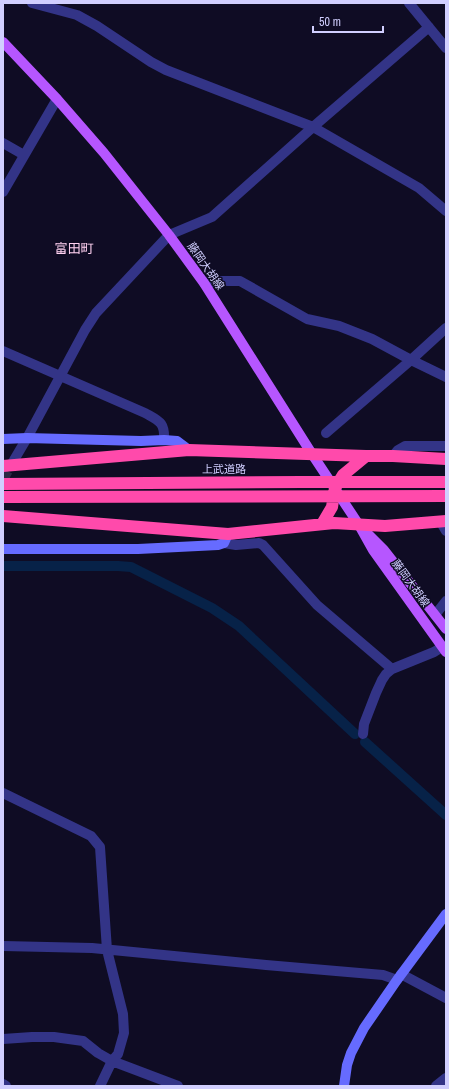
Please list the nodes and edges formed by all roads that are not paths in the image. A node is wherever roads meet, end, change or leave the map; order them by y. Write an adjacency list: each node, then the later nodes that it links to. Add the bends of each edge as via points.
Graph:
1 (32, 3): 7 (street, via 77,15 166,70)
2 (409, 3): 3 (street)
3 (429, 27): 5 (street); 7 (street)
4 (3, 42): 6 (main road, 藤岡大胡線)
5 (446, 48)
6 (57, 100): 9 (street); 12 (main road, 藤岡大胡線, via 104,153)
7 (313, 127): 11 (street, via 419,188); 12 (street, via 212,217)
8 (3, 143): 9 (street)
9 (24, 155): 10 (street)
10 (3, 192)
11 (446, 211)
12 (169, 235): 13 (main road, 藤岡大胡線); 17 (street, via 96,313)
13 (204, 283): 16 (street, via 240,281 306,320 339,326 372,339); 25 (main road, 藤岡大胡線)
14 (446, 328): 16 (street)
15 (3, 351): 17 (street)
16 (411, 360): 18 (street); 19 (street)
17 (60, 376): 20 (street); 22 (street, via 159,421 163,425)
18 (446, 377)
19 (326, 432)
20 (27, 438): 21 (street); 22 (street); 29 (street)
21 (3, 439)
22 (164, 440): 24 (street, via 178,441)
23 (446, 446): 27 (street, via 405,446)
24 (189, 450): 25 (highway); 30 (highway)
25 (312, 454): 26 (highway); 33 (main road, 藤岡大胡線)
26 (366, 456): 27 (highway); 33 (highway, via 346,471)
27 (393, 456): 28 (highway)
28 (446, 459)
29 (14, 460)
30 (3, 466)
31 (446, 482): 32 (highway, 上武道路)
32 (3, 484)
33 (334, 488): 37 (highway, via 332,507); 39 (main road, 藤岡大胡線)
34 (446, 496): 35 (highway)
35 (3, 497)
36 (3, 516): 40 (highway)
37 (322, 524): 39 (highway); 40 (highway)
38 (445, 524): 39 (highway)
39 (359, 525): 43 (main road, 藤岡大胡線, via 384,550); 45 (main road, 藤岡大胡線, via 372,550)
40 (226, 539): 41 (street, via 218,545 138,549); 46 (street, via 236,545 263,545 317,605)
41 (3, 549)
42 (446, 601): 43 (street)
43 (435, 615): 44 (main road, 藤岡大胡線)
44 (446, 629)
45 (444, 650): 46 (street)
46 (392, 669): 47 (street, via 379,685 364,724)
47 (363, 734)
48 (3, 793): 51 (street, via 91,836 100,847)
49 (446, 914): 52 (street)
50 (3, 946): 51 (street)
51 (107, 950): 52 (street); 55 (street, via 124,1033 118,1054)
52 (399, 977): 53 (street); 61 (street, via 357,1040 347,1065)
53 (446, 998)
54 (3, 1039): 55 (street, via 54,1037 83,1041)
55 (112, 1061): 59 (street); 60 (street)
56 (446, 1078): 62 (street)
57 (3, 1084): 58 (street)
58 (6, 1086)
59 (100, 1086)
60 (178, 1086)
61 (344, 1086)
62 (436, 1086)

